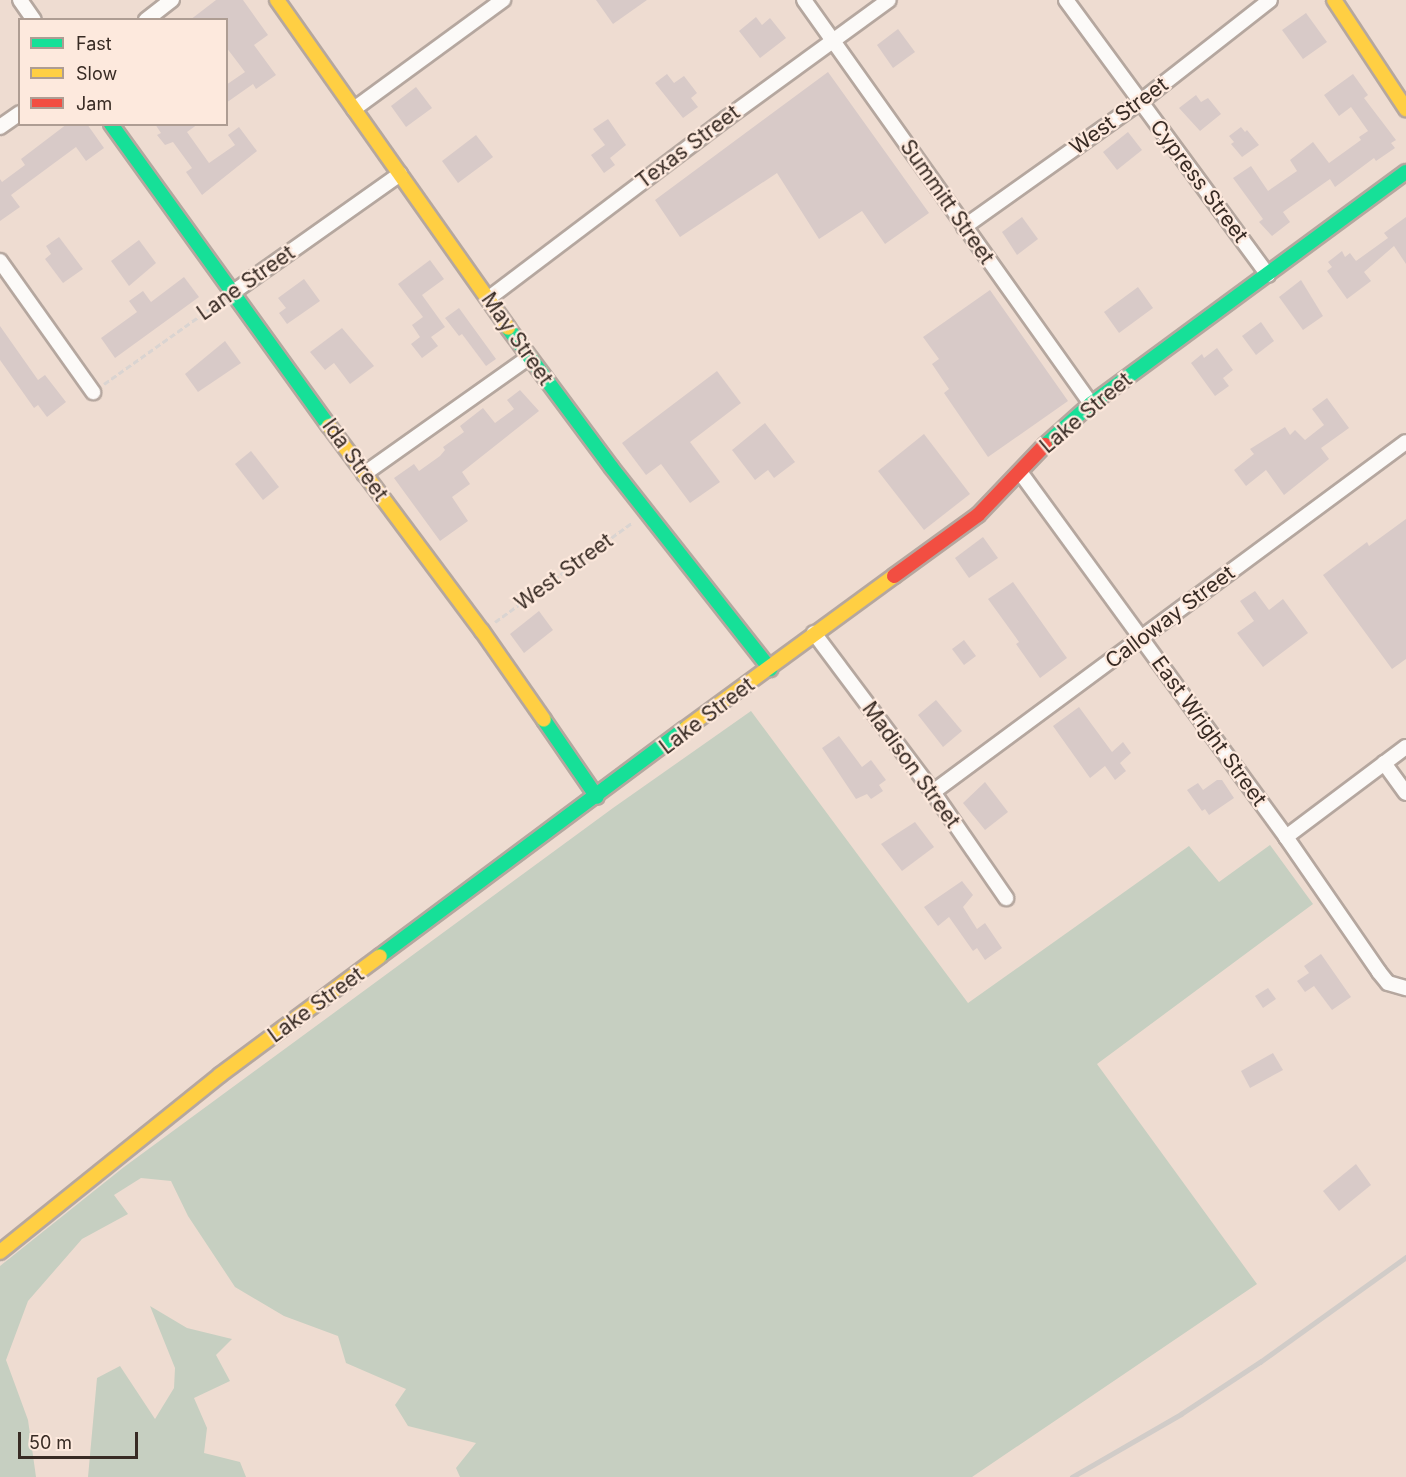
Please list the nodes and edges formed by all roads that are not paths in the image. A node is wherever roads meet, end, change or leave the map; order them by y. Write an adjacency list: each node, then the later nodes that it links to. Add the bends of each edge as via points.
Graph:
1 (20, 0): 10 (street)
2 (172, 0): 11 (street)
3 (277, 0): 14 (street, May Street)
4 (503, 0): 14 (street)
5 (804, 0): 12 (street, Summitt Street)
6 (890, 0): 12 (street, Texas Street)
7 (1066, 0): 13 (street, Cypress Street)
8 (1270, 0): 13 (street, West Street)
9 (1334, 0): 15 (street)
10 (33, 18)
11 (149, 18)
12 (833, 41): 21 (street, Summitt Street); 25 (street, Texas Street)
13 (1140, 102): 21 (street, West Street); 23 (street, Cypress Street)
14 (354, 109): 20 (street, May Street)
15 (1406, 109)
16 (18, 114): 18 (street)
17 (112, 126): 24 (street, Ida Street)
18 (0, 127)
19 (1406, 172): 23 (street, Lake Street)
20 (400, 174): 24 (street, Lane Street); 25 (street, May Street)
21 (964, 227): 28 (street, Summitt Street)
22 (0, 261): 27 (street)
23 (1269, 275): 28 (street, Lake Street)
24 (232, 293): 31 (street, Ida Street)
25 (489, 298): 26 (street, May Street)
26 (529, 357): 31 (street); 34 (street, May Street)
27 (93, 392)
28 (1091, 404): 30 (street, Lake Street)
29 (1406, 442): 33 (street, Calloway Street)
30 (1020, 472): 32 (street, Lake Street, via 978,515); 33 (street, East Wright Street)
31 (364, 474): 39 (street, Ida Street, via 482,631)
32 (814, 633): 34 (street, Lake Street); 37 (street, Madison Street)
33 (1142, 638): 37 (street, Calloway Street); 40 (street, East Wright Street)
34 (770, 669): 39 (street, Lake Street)
35 (1406, 747): 36 (street)
36 (1384, 763): 38 (street); 40 (street)
37 (933, 792): 41 (street, Madison Street)
38 (1406, 793)
39 (597, 797): 43 (street, Lake Street, via 220,1076)
40 (1286, 837): 42 (street, East Wright Street, via 1379,972 1388,983)
41 (1006, 898)
42 (1402, 988)
43 (0, 1252)

